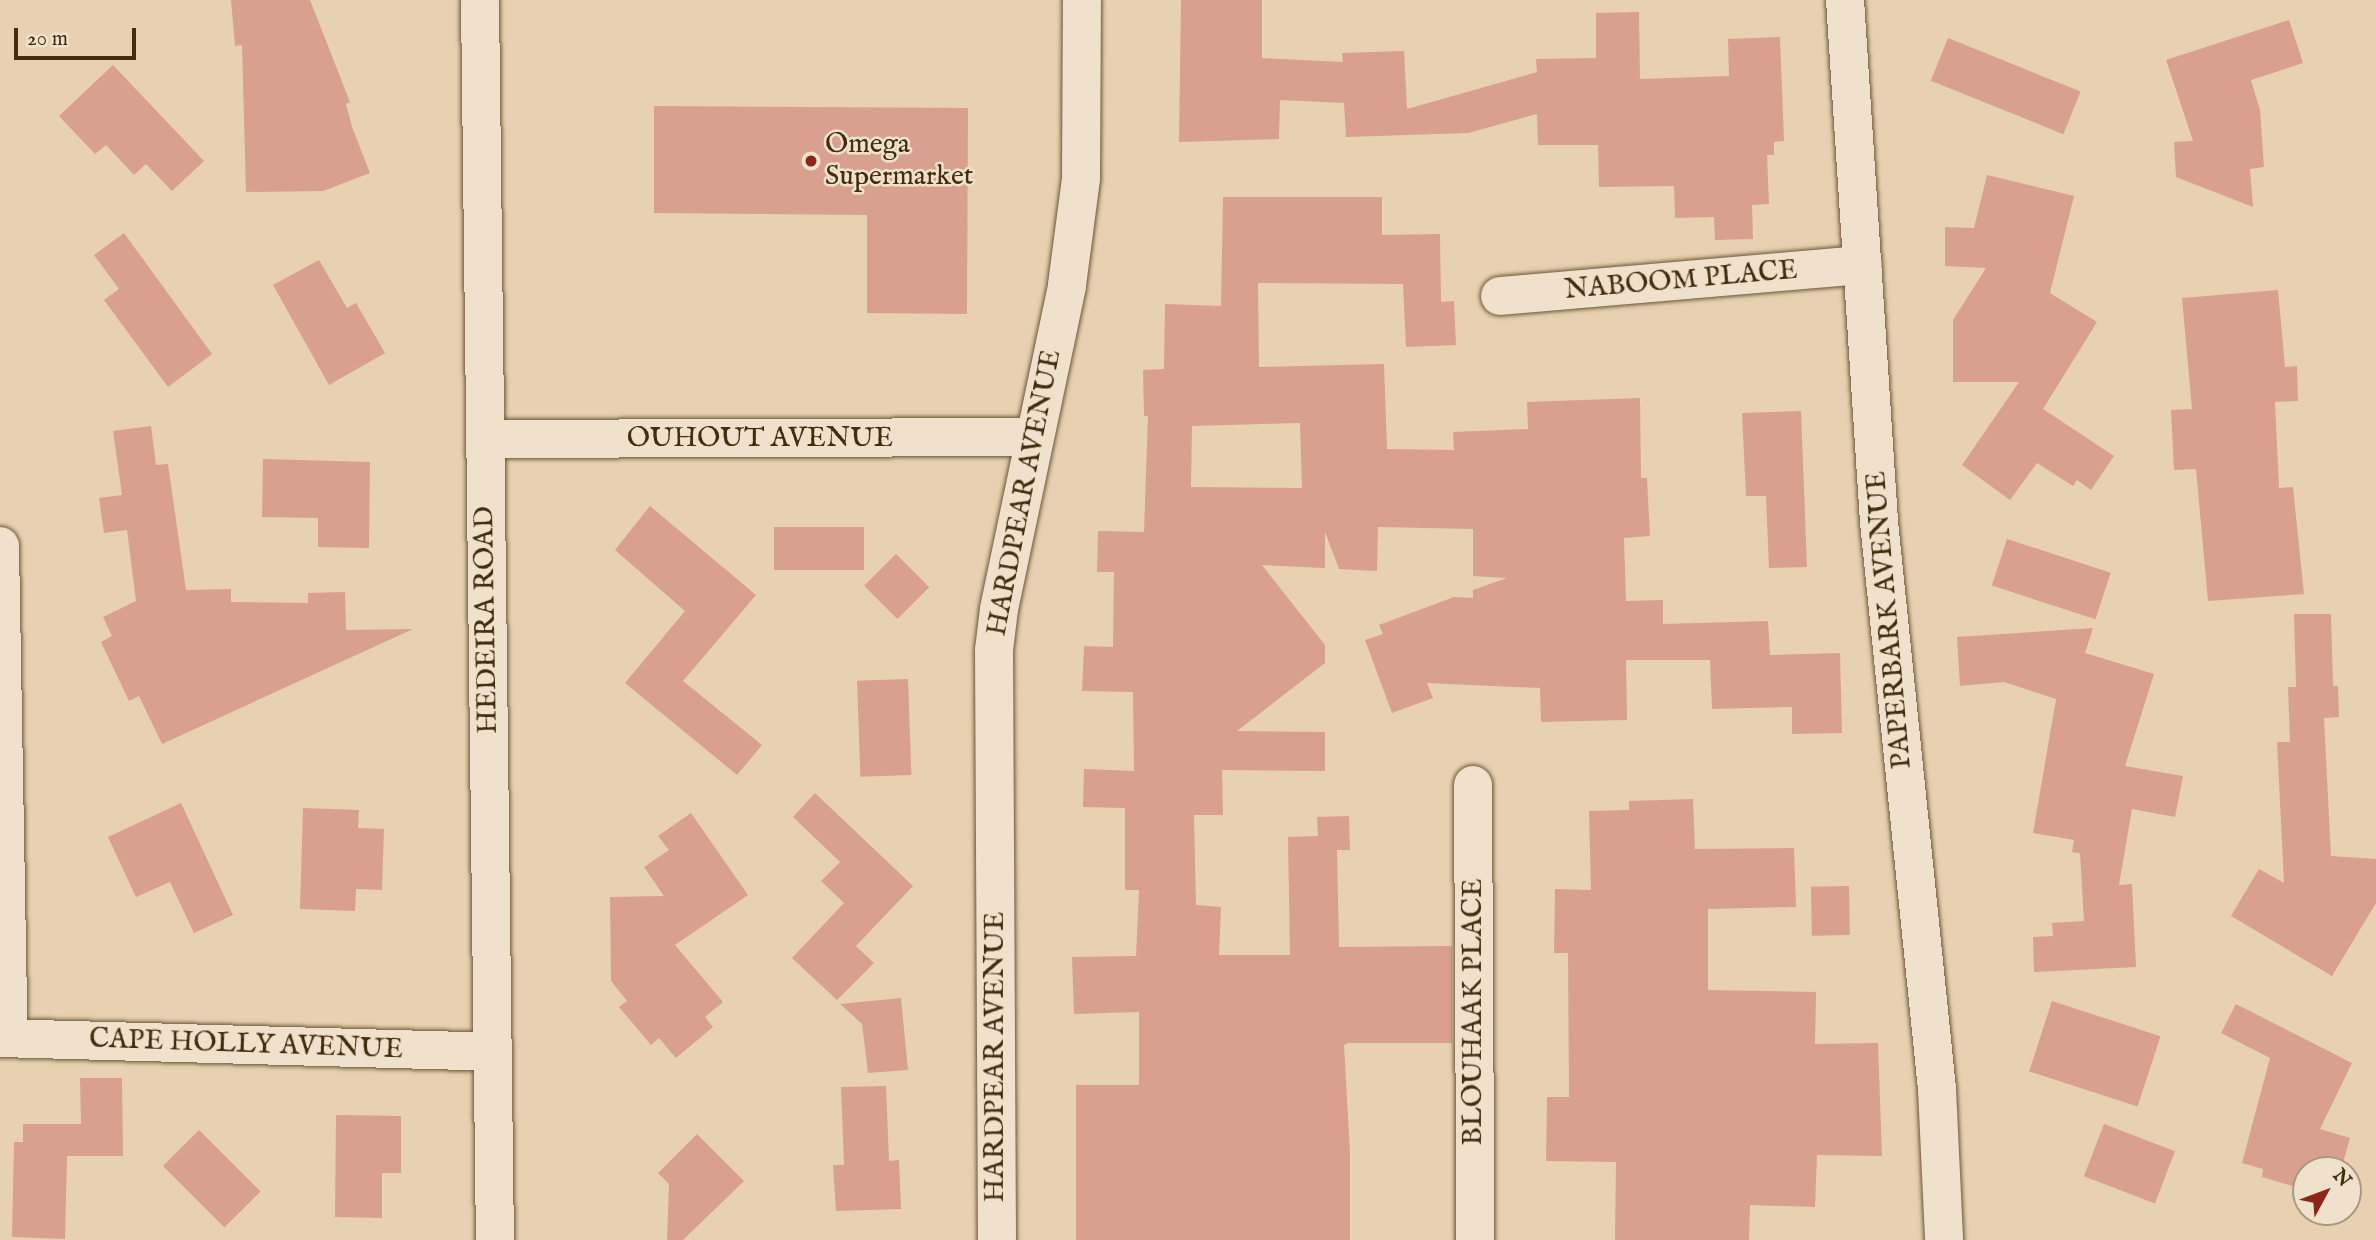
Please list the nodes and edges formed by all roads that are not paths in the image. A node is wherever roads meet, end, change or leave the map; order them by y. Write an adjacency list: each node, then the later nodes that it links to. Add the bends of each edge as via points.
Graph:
1 (480, 0): 7 (street, HEDEIRA ROAD)
2 (1082, 0): 6 (street, HARDPEAR AVENUE, via 1081,178 1067,285)
3 (1845, 0): 4 (street, PAPERBARK AVENUE)
4 (1863, 265): 5 (street, NABOOM PLACE); 15 (street, PAPERBARK AVENUE, via 1879,522 1937,1089)
5 (1500, 296)
6 (1034, 437): 7 (street, OUHOUT AVENUE); 13 (street, HARDPEAR AVENUE, via 994,650)
7 (485, 439): 11 (street, HEDEIRA ROAD)
8 (0, 545): 10 (street)
9 (1473, 785): 14 (street, BLOUHAAK PLACE)
10 (4, 1038): 11 (street, CAPE HOLLY AVENUE)
11 (491, 1052): 12 (street, HEDEIRA ROAD)
12 (495, 1240)
13 (997, 1240)
14 (1475, 1240)
15 (1944, 1240)

